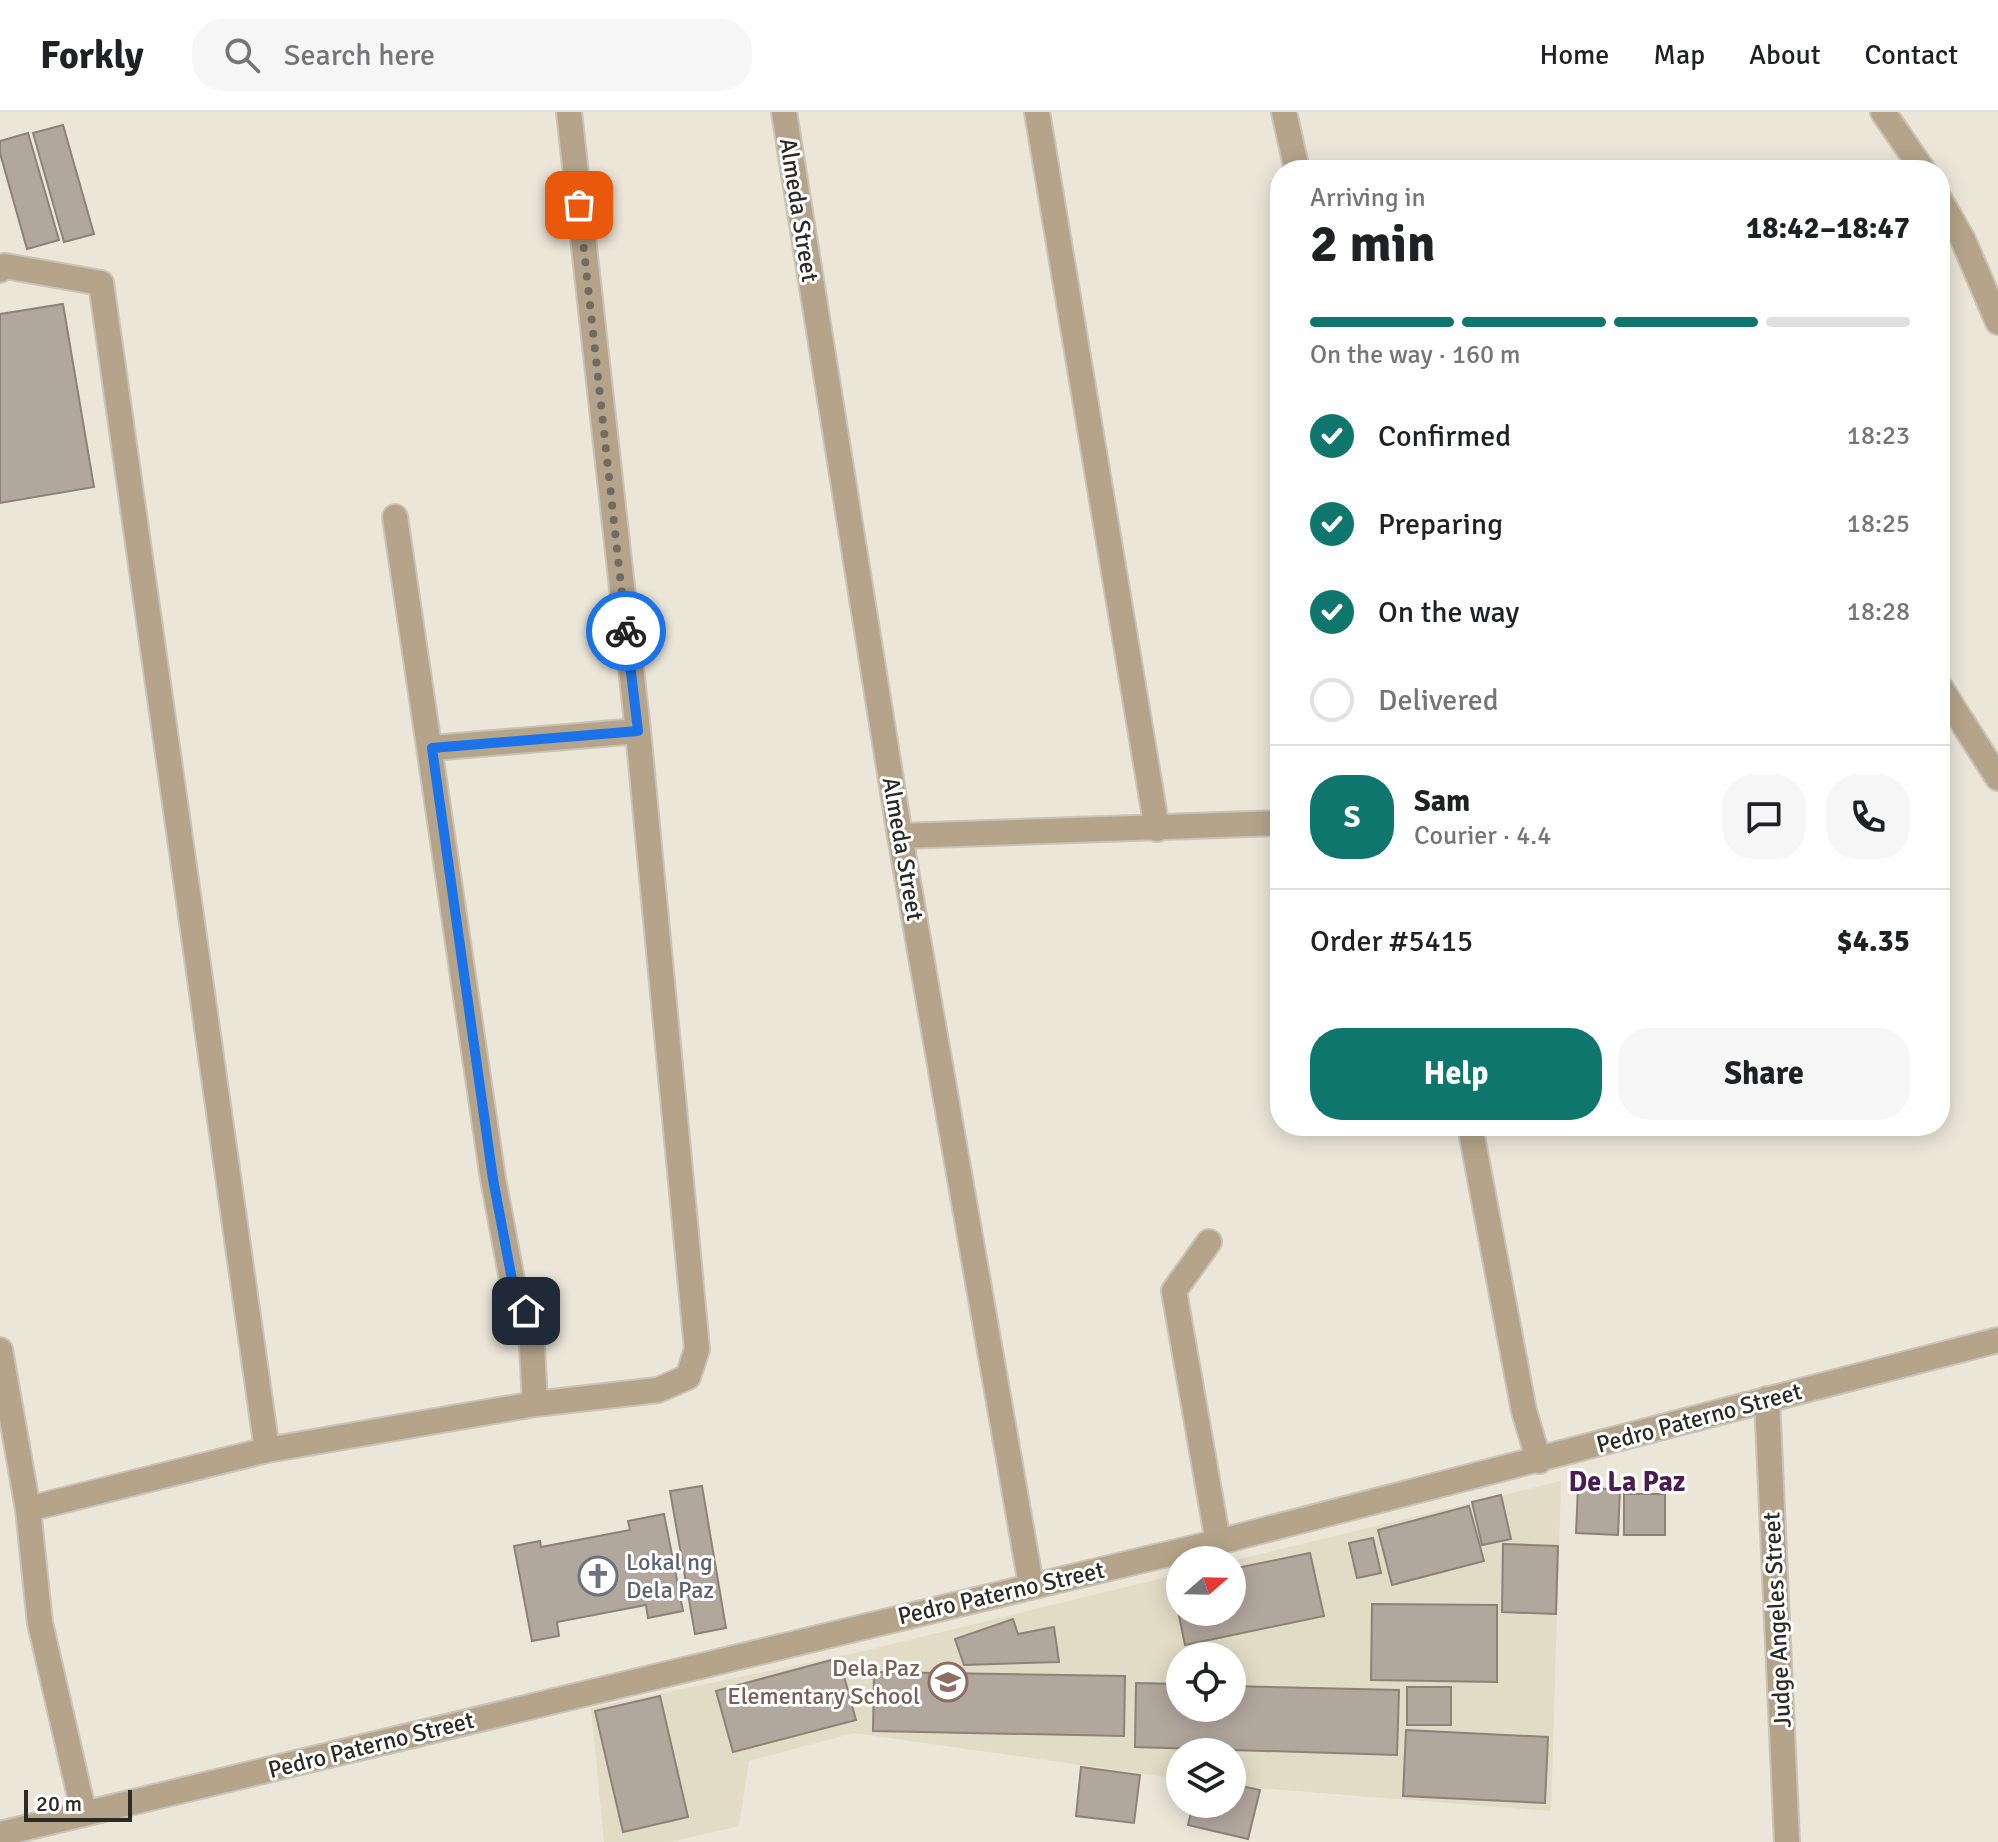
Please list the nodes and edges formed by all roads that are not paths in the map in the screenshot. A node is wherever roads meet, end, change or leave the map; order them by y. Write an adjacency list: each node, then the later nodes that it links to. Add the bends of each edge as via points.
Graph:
1 (569, 112): 13 (street)
2 (784, 112): 18 (street, Almeda Street)
3 (1037, 112): 17 (street)
4 (1284, 112): 6 (street)
5 (1883, 112): 7 (street)
6 (1295, 160)
7 (1916, 160)
8 (1950, 217): 10 (street)
9 (2, 264): 25 (street, via 101,283)
10 (1998, 322)
11 (395, 517): 14 (street)
12 (1950, 703): 15 (street)
13 (638, 731): 14 (street); 24 (street, via 697,1349 688,1377 658,1390)
14 (432, 748): 24 (street, via 493,1179 513,1285 533,1336)
15 (1998, 778)
16 (1270, 823): 17 (street)
17 (1157, 829): 18 (street)
18 (900, 836): 29 (street, Almeda Street)
19 (1472, 1136): 26 (street, via 1524,1411)
20 (1209, 1242): 28 (street, via 1174,1291)
21 (1998, 1340): 23 (street, Pedro Paterno Street)
22 (0, 1350): 27 (street)
23 (1767, 1399): 26 (street, Pedro Paterno Street); 32 (street, Judge Angeles Street)
24 (535, 1404): 25 (street)
25 (267, 1450): 27 (street)
26 (1539, 1461): 28 (street, Pedro Paterno Street)
27 (28, 1509): 30 (street, via 40,1623)
28 (1218, 1542): 29 (street, Pedro Paterno Street)
29 (1031, 1585): 30 (street, Pedro Paterno Street)
30 (84, 1814): 31 (street, Pedro Paterno Street)
31 (0, 1834)
32 (1787, 1842)

